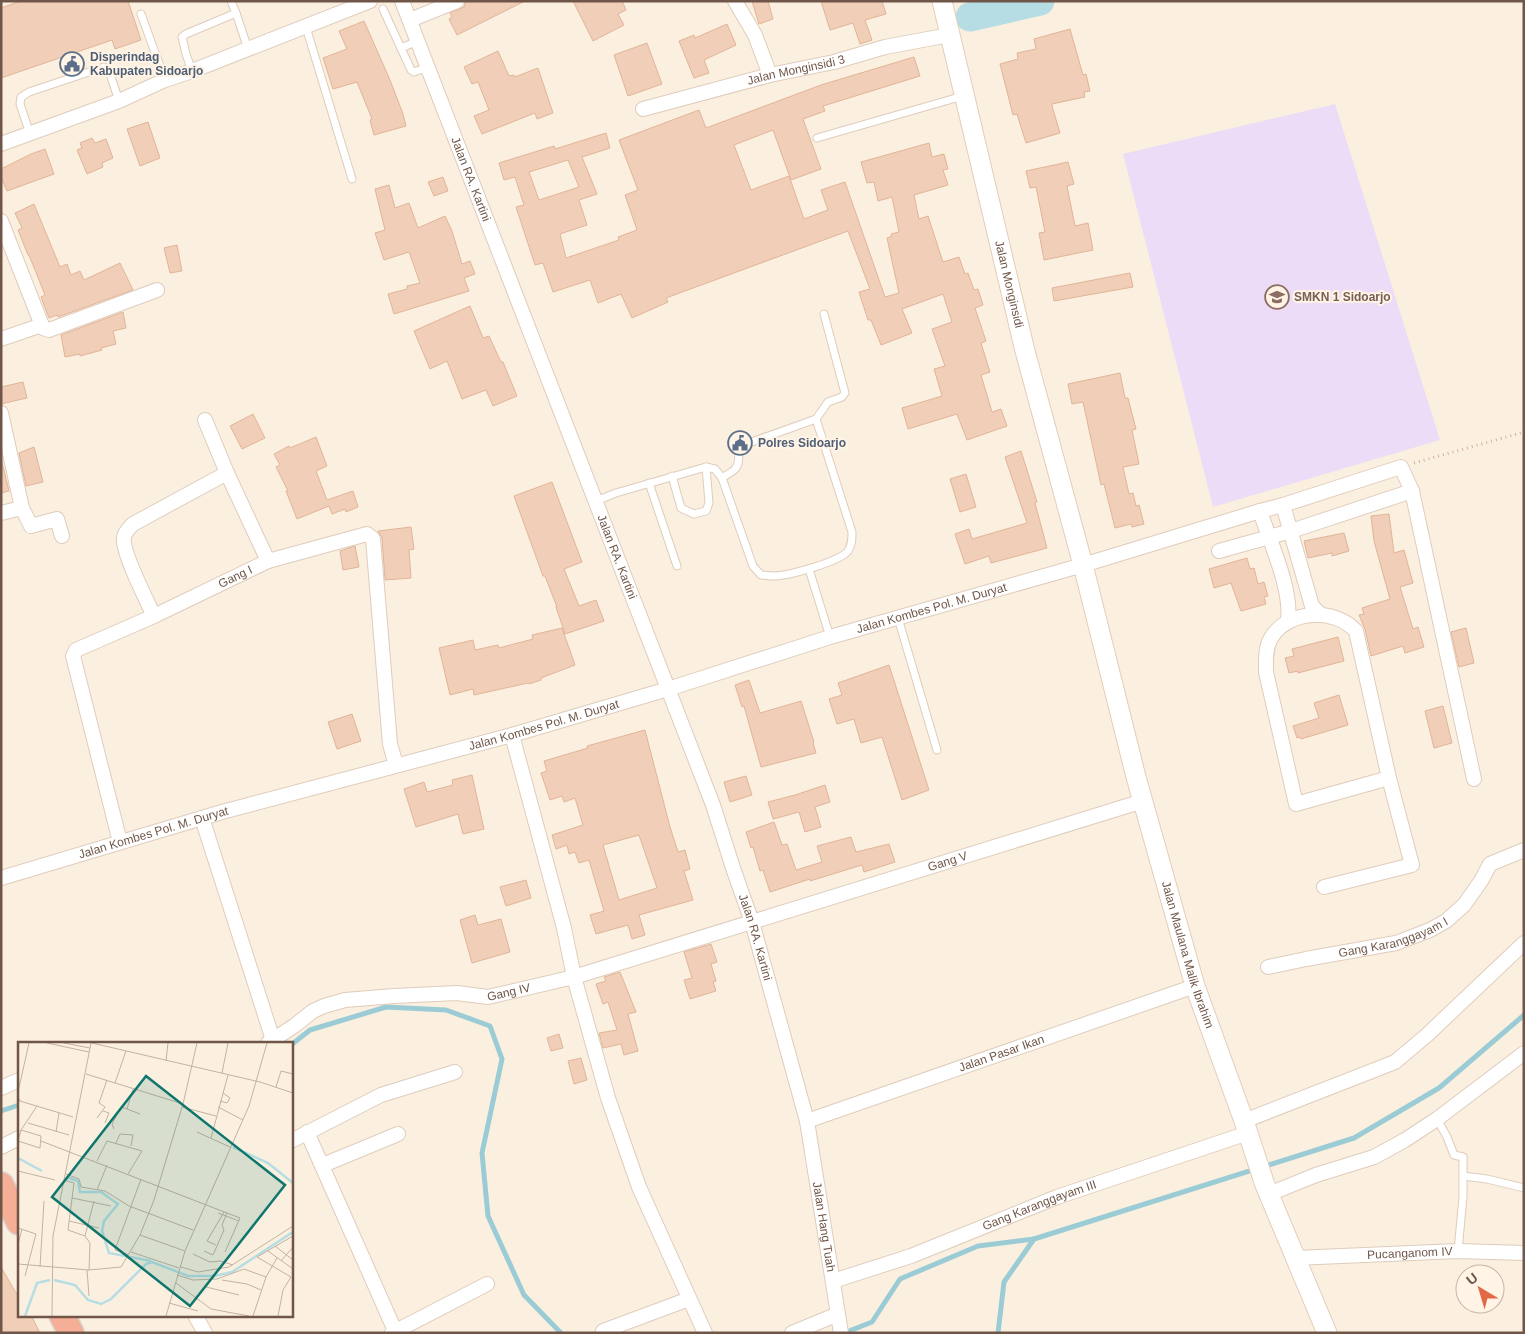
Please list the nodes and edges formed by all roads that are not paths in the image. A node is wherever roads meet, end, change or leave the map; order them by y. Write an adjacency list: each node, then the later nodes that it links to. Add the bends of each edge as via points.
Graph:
1 (231, 1): 8 (lane)
2 (370, 1): 11 (street)
3 (402, 1): 10 (street, Jalan RA. Kartini)
4 (457, 1): 10 (street)
5 (735, 1): 18 (street, via 755,35)
6 (942, 1): 12 (main road, Jalan Monginsidi)
7 (383, 8): 14 (lane)
8 (236, 12): 15 (lane); 17 (lane, via 182,37)
9 (141, 14): 19 (lane)
10 (410, 20): 13 (street, Jalan RA. Kartini)
11 (306, 27): 15 (street); 26 (lane)
12 (949, 34): 18 (street, Jalan Monginsidi 3); 20 (main road, Jalan Monginsidi)
13 (418, 41): 14 (lane); 16 (street, Jalan RA. Kartini)
14 (401, 48): 16 (lane, via 412,72)
15 (248, 49): 17 (street)
16 (428, 66): 41 (street, Jalan RA. Kartini)
17 (192, 71): 19 (street)
18 (770, 75): 22 (street, Jalan Monginsidi 3)
19 (165, 80): 21 (street)
20 (964, 96): 24 (lane); 51 (main road, Jalan Monginsidi, via 1025,352)
21 (119, 101): 23 (street); 23 (lane, via 109,72 104,67 29,92 21,97 20,104)
22 (644, 109)
23 (30, 134): 25 (street)
24 (817, 138)
25 (1, 144)
26 (352, 179)
27 (1, 221): 30 (street)
28 (157, 290): 30 (street, via 49,330)
29 (824, 314): 33 (lane, via 845,393 828,402)
30 (42, 324): 31 (street)
31 (1, 339)
32 (1, 413): 43 (street)
33 (816, 419): 38 (lane, via 749,443 738,453 735,469); 53 (lane, via 852,532 852,542 847,552 838,558)
34 (205, 420): 36 (street)
35 (706, 467): 37 (lane); 37 (lane, via 709,503 706,511 694,514 681,508); 38 (lane, via 715,469)
36 (227, 473): 50 (street); 55 (street, via 133,524 126,531 123,539 128,555)
37 (672, 476): 39 (lane)
38 (722, 478): 53 (lane, via 753,566 761,575)
39 (649, 484): 41 (lane); 52 (lane)
40 (1412, 492): 42 (street, Jalan Kombes Pol. M. Duryat, via 1401,467); 46 (street); 64 (street)
41 (596, 501): 59 (street, Jalan RA. Kartini)
42 (1283, 505): 44 (street, Jalan Kombes Pol. M. Duryat); 46 (street)
43 (22, 508): 45 (street); 47 (street, via 31,529 57,519)
44 (1260, 511): 48 (street); 51 (street, Jalan Kombes Pol. M. Duryat)
45 (1, 514)
46 (1291, 531): 48 (street); 54 (street, via 1312,606)
47 (62, 536)
48 (1268, 536): 49 (street); 57 (street, via 1283,576)
49 (1219, 552)
50 (268, 561): 55 (street, Gang I); 62 (street, Gang I, via 367,534 373,539 390,744)
51 (1083, 565): 56 (street, Jalan Kombes Pol. M. Duryat); 65 (main road, Jalan Maulana Malik Ibrahim)
52 (677, 566)
53 (809, 569): 58 (lane)
54 (1320, 614): 57 (street); 63 (street, via 1342,620 1356,631)
55 (154, 616): 67 (street, Gang I, via 76,650 73,656)
56 (898, 618): 58 (street, Jalan Kombes Pol. M. Duryat); 61 (lane)
57 (1288, 620): 63 (street, via 1271,638 1266,650 1266,672 1296,804)
58 (830, 637): 59 (street, Jalan Kombes Pol. M. Duryat)
59 (668, 689): 60 (street, Jalan Kombes Pol. M. Duryat); 71 (street, Jalan RA. Kartini, via 713,805)
60 (512, 734): 62 (street, Jalan Kombes Pol. M. Duryat); 74 (street)
61 (937, 750)
62 (396, 766): 66 (street, Jalan Kombes Pol. M. Duryat)
63 (1389, 778): 70 (street, via 1412,865)
64 (1474, 779)
65 (1143, 801): 71 (street, Gang V); 75 (main road, Jalan Maulana Malik Ibrahim)
66 (202, 818): 67 (street, Jalan Kombes Pol. M. Duryat); 76 (street)
67 (120, 842): 69 (street, Jalan Kombes Pol. M. Duryat)
68 (1524, 850): 73 (street, Gang Karanggayam I, via 1490,864 1464,905 1430,930 1396,943)
69 (1, 878)
70 (1324, 886)
71 (752, 922): 74 (street, Gang IV); 82 (street, Jalan RA. Kartini)
72 (1524, 943): 83 (street, Gang Karanggayam III, via 1395,1062)
73 (1268, 967)
74 (574, 977): 76 (street, Gang IV, via 488,997 457,993 345,1000 313,1011); 100 (street, via 608,1098 639,1187)
75 (1195, 986): 82 (street, Jalan Pasar Ikan); 83 (main road, Jalan Maulana Malik Ibrahim)
76 (270, 1041)
77 (1524, 1052): 81 (street)
78 (455, 1072): 84 (street, via 380,1095)
79 (18, 1080): 80 (street)
80 (1, 1088)
81 (1437, 1119): 90 (lane, via 1454,1155 1463,1157); 93 (street, via 1374,1157)
82 (807, 1121): 98 (street, Jalan Hang Tuah)
83 (1247, 1130): 93 (main road, Jalan Maulana Malik Ibrahim); 98 (street, Gang Karanggayam III, via 1057,1197 912,1256)
84 (308, 1132): 87 (street); 89 (street)
85 (398, 1134): 89 (street)
86 (18, 1138): 88 (street)
87 (292, 1140)
88 (1, 1147)
89 (323, 1165): 105 (street)
90 (1463, 1176): 92 (lane); 95 (lane)
91 (1, 1185): 94 (highway)
92 (1524, 1188)
93 (1267, 1189): 97 (main road, Jalan Maulana Malik Ibrahim)
94 (12, 1214)
95 (1458, 1251): 96 (street, Pucanganom IV); 97 (street, Pucanganom IV)
96 (1524, 1253)
97 (1295, 1258): 110 (main road, Jalan Maulana Malik Ibrahim)
98 (832, 1281): 103 (street, Jalan Hang Tuah)
99 (487, 1284): 105 (street)
100 (689, 1299): 104 (street); 108 (street)
101 (62, 1316): 106 (highway)
102 (196, 1316): 107 (street)
103 (840, 1323): 109 (street)
104 (603, 1331)
105 (395, 1332)
106 (71, 1333)
107 (205, 1333)
108 (705, 1333)
109 (792, 1333)
110 (1327, 1333)

